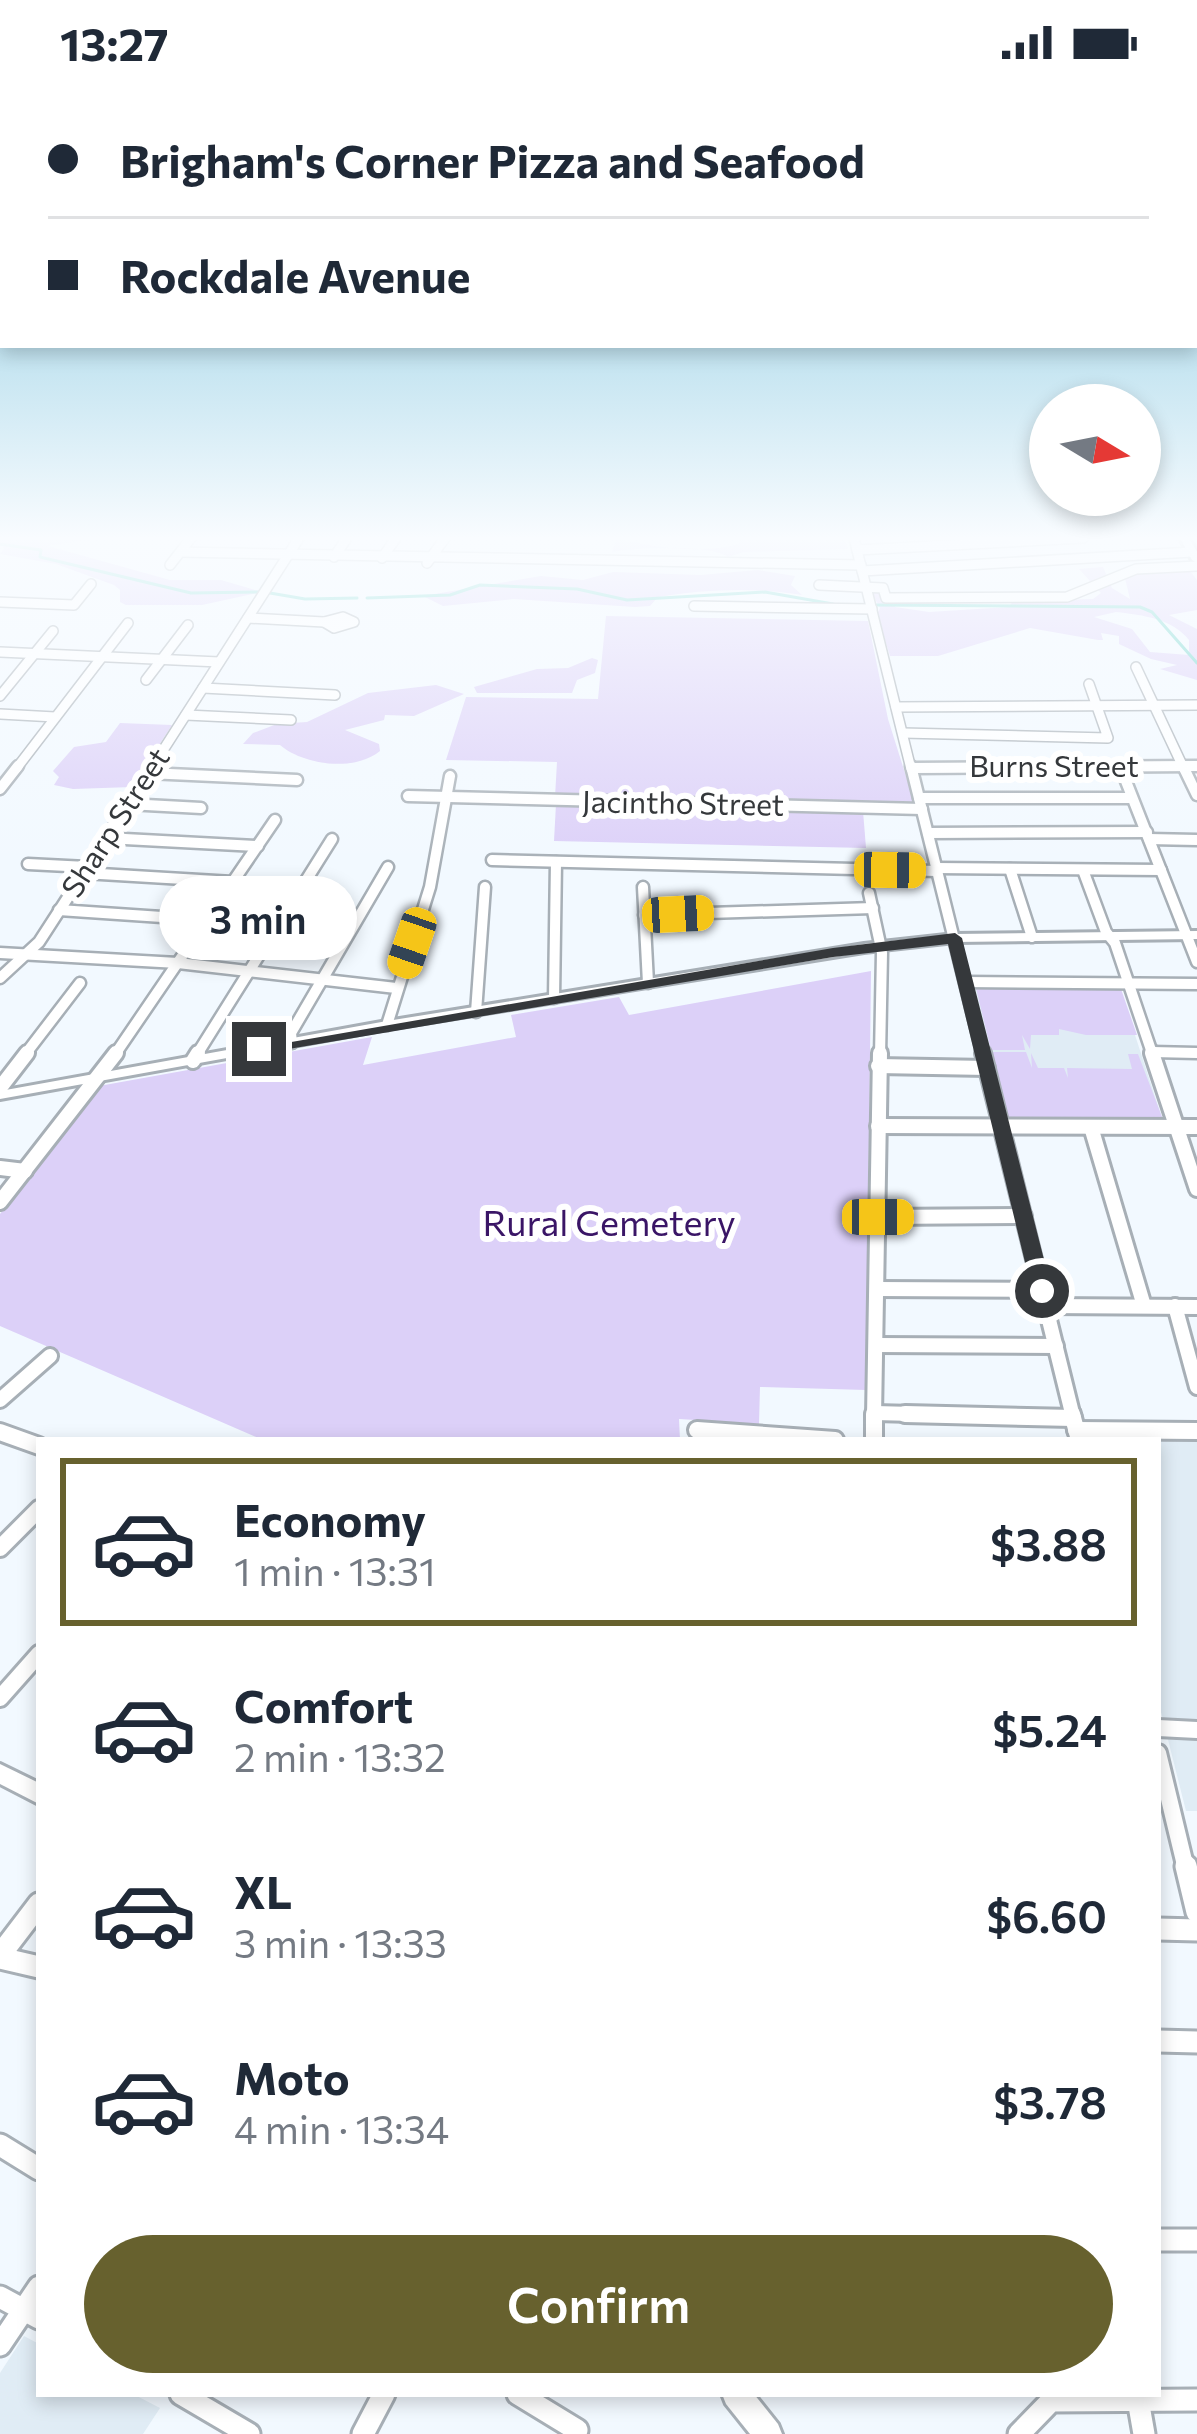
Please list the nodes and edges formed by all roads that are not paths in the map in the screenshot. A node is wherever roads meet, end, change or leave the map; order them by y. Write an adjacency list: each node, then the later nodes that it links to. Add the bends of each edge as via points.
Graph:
1 (39, 648): 7 (street)
2 (107, 648): 8 (street)
3 (171, 648): 9 (street)
4 (228, 648): 10 (street, Sharp Street)
5 (878, 648): 18 (street)
6 (0, 652): 7 (street)
7 (33, 654): 8 (street); 15 (street)
8 (100, 657): 9 (street); 23 (street)
9 (161, 660): 10 (street); 12 (street)
10 (219, 662): 14 (street, Sharp Street)
11 (1136, 667): 19 (street)
12 (146, 680)
13 (1089, 684): 20 (street)
14 (203, 688): 16 (street); 22 (street, Sharp Street)
15 (0, 695)
16 (335, 695)
17 (1197, 705): 19 (street)
18 (896, 707): 20 (street); 25 (street)
19 (1158, 707): 20 (street); 27 (street)
20 (1098, 708): 25 (street, via 1108,738)
21 (0, 714): 23 (street)
22 (186, 715): 24 (street); 29 (street, Sharp Street)
23 (55, 717): 32 (street)
24 (291, 720)
25 (903, 733): 28 (street)
26 (1120, 766): 27 (street, Burns Street); 28 (street, Burns Street); 35 (street)
27 (1191, 766): 33 (street)
28 (912, 768): 38 (street)
29 (148, 773): 31 (street); 37 (street, Sharp Street)
30 (450, 776): 36 (street)
31 (297, 780)
32 (0, 789)
33 (1197, 795)
34 (408, 796): 36 (street, Jacintho Street)
35 (1132, 797): 38 (street, Jacintho Street); 42 (street)
36 (444, 799): 38 (street, Jacintho Street); 81 (street, via 430,887)
37 (128, 804): 39 (street); 43 (street, Sharp Street)
38 (921, 804): 41 (street)
39 (201, 808)
40 (275, 820): 46 (street)
41 (928, 833): 42 (street); 53 (street)
42 (1148, 836): 45 (street); 55 (street)
43 (106, 838): 46 (street); 52 (street, Sharp Street)
44 (332, 839): 73 (street)
45 (1197, 840)
46 (258, 847): 56 (street)
47 (492, 860): 48 (street)
48 (556, 862): 53 (street); 82 (street)
49 (28, 864): 52 (street)
50 (388, 868): 75 (street)
51 (1010, 869): 53 (street); 54 (street); 65 (street)
52 (85, 870): 56 (street); 61 (street, Sharp Street)
53 (937, 870): 67 (street)
54 (1083, 870): 55 (street); 66 (street)
55 (1161, 870): 64 (street)
56 (233, 882): 63 (street)
57 (485, 887): 83 (street)
58 (643, 887): 62 (street)
59 (869, 893): 60 (street)
60 (872, 908): 62 (street); 68 (street)
61 (59, 910): 63 (street); 70 (street, Sharp Street)
62 (644, 915): 78 (street)
63 (206, 920): 72 (street)
64 (1192, 935): 66 (main road); 71 (street)
65 (1031, 937): 66 (main road); 67 (main road)
66 (1110, 937): 79 (street)
67 (955, 938): 68 (main road); 76 (street)
68 (880, 946): 78 (main road); 89 (street)
69 (0, 953): 70 (street)
70 (26, 955): 72 (street); 74 (street, Sharp Street)
71 (1197, 962)
72 (178, 963): 73 (street); 91 (street)
73 (250, 971): 75 (street); 88 (street)
74 (0, 978)
75 (320, 980): 81 (street); 85 (street)
76 (966, 982): 79 (street); 90 (street)
77 (80, 983): 92 (street)
78 (648, 983): 82 (main road)
79 (1130, 984): 80 (street); 86 (street)
80 (1197, 984)
81 (396, 988): 84 (street)
82 (554, 998): 83 (main road)
83 (476, 1012): 84 (main road)
84 (388, 1025): 85 (main road)
85 (292, 1043): 88 (main road)
86 (1152, 1052): 87 (street); 97 (street)
87 (1197, 1052)
88 (193, 1061): 91 (main road)
89 (878, 1066): 90 (street); 93 (street)
90 (986, 1068): 94 (street)
91 (97, 1078): 92 (main road); 99 (street)
92 (0, 1092)
93 (878, 1126): 94 (street); 103 (street)
94 (1001, 1126): 95 (street); 102 (street)
95 (1091, 1126): 97 (street); 106 (street)
96 (1197, 1127): 97 (street)
97 (1178, 1128): 100 (street)
98 (0, 1168): 99 (street)
99 (26, 1171): 101 (street)
100 (1197, 1189)
101 (0, 1202)
102 (1024, 1216): 103 (street); 105 (street)
103 (878, 1217): 104 (street)
104 (877, 1289): 105 (street); 109 (street)
105 (1044, 1298): 106 (street); 110 (street)
106 (1144, 1306): 107 (street)
107 (1175, 1306): 108 (street); 112 (street)
108 (1197, 1306)
109 (876, 1345): 110 (street); 114 (street)
110 (1056, 1346): 115 (street)
111 (50, 1356): 113 (street)
112 (1197, 1388)
113 (0, 1400)
114 (875, 1413): 115 (street); 120 (street)
115 (1076, 1429): 118 (street)
116 (697, 1430): 119 (street)
117 (0, 1432): 121 (street)
118 (1197, 1432)
119 (794, 1437)
120 (874, 1437)
121 (36, 1445)
122 (36, 1512): 123 (street)
123 (0, 1548)
124 (36, 1657): 125 (street)
125 (0, 1698)
126 (1161, 1727): 127 (street)
127 (1197, 1730)
128 (1161, 1777): 131 (street)
129 (4, 1782): 130 (main road)
130 (36, 1793)
131 (1167, 1824): 133 (street)
132 (36, 1908): 136 (street)
133 (1197, 1912)
134 (1161, 1929): 135 (street)
135 (1197, 1930)
136 (0, 1957): 137 (street)
137 (36, 1966)
138 (1161, 2042): 139 (street)
139 (1197, 2042)
140 (0, 2145): 141 (street)
141 (36, 2167)
142 (1161, 2240): 143 (street)
143 (1197, 2240)
144 (0, 2297): 145 (street)
145 (32, 2313): 146 (street)
146 (0, 2344)
147 (186, 2397): 156 (street)
148 (382, 2397): 157 (street)
149 (523, 2397): 155 (street)
150 (738, 2397): 158 (main road)
151 (1120, 2397): 159 (street, via 1051,2401)
152 (1137, 2397): 160 (street)
153 (1152, 2397): 154 (street)
154 (1197, 2400)
155 (578, 2430)
156 (248, 2434)
157 (363, 2434)
158 (768, 2434)
159 (1018, 2434)
160 (1144, 2434)

